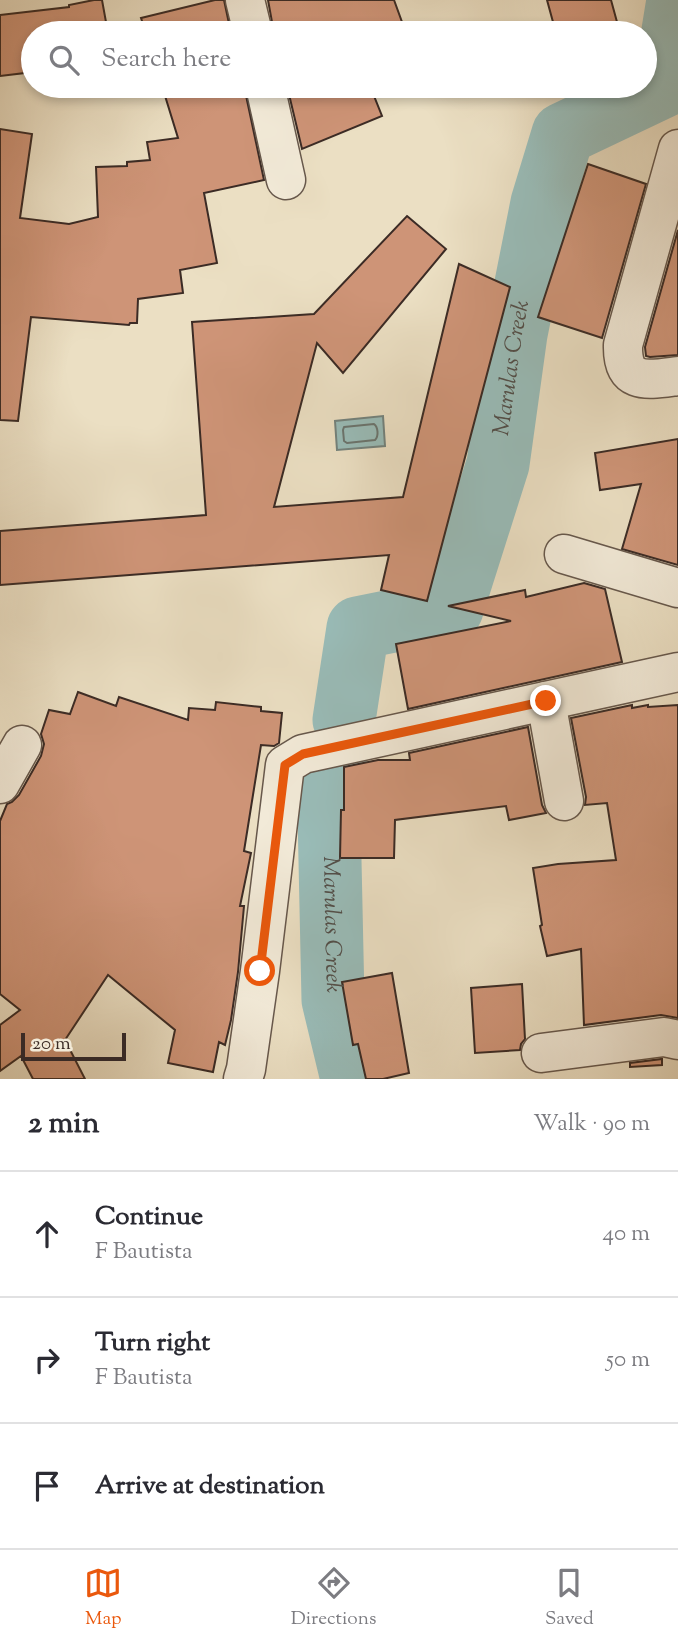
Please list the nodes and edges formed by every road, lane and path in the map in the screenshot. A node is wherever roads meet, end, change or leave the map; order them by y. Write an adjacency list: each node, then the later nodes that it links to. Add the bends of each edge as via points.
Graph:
1 (245, 0): 2 (street)
2 (250, 21)
3 (268, 98): 5 (street)
4 (678, 149): 6 (street, via 623,345 628,371 651,379)
5 (286, 180)
6 (678, 376)
7 (564, 554): 8 (street)
8 (678, 588)
9 (678, 672): 10 (street)
10 (546, 701): 13 (street); 16 (street, via 303,754 285,765)
11 (22, 745): 12 (street)
12 (0, 784)
13 (564, 802)
14 (678, 1040): 15 (street, via 664,1037)
15 (541, 1053)
16 (243, 1079)

